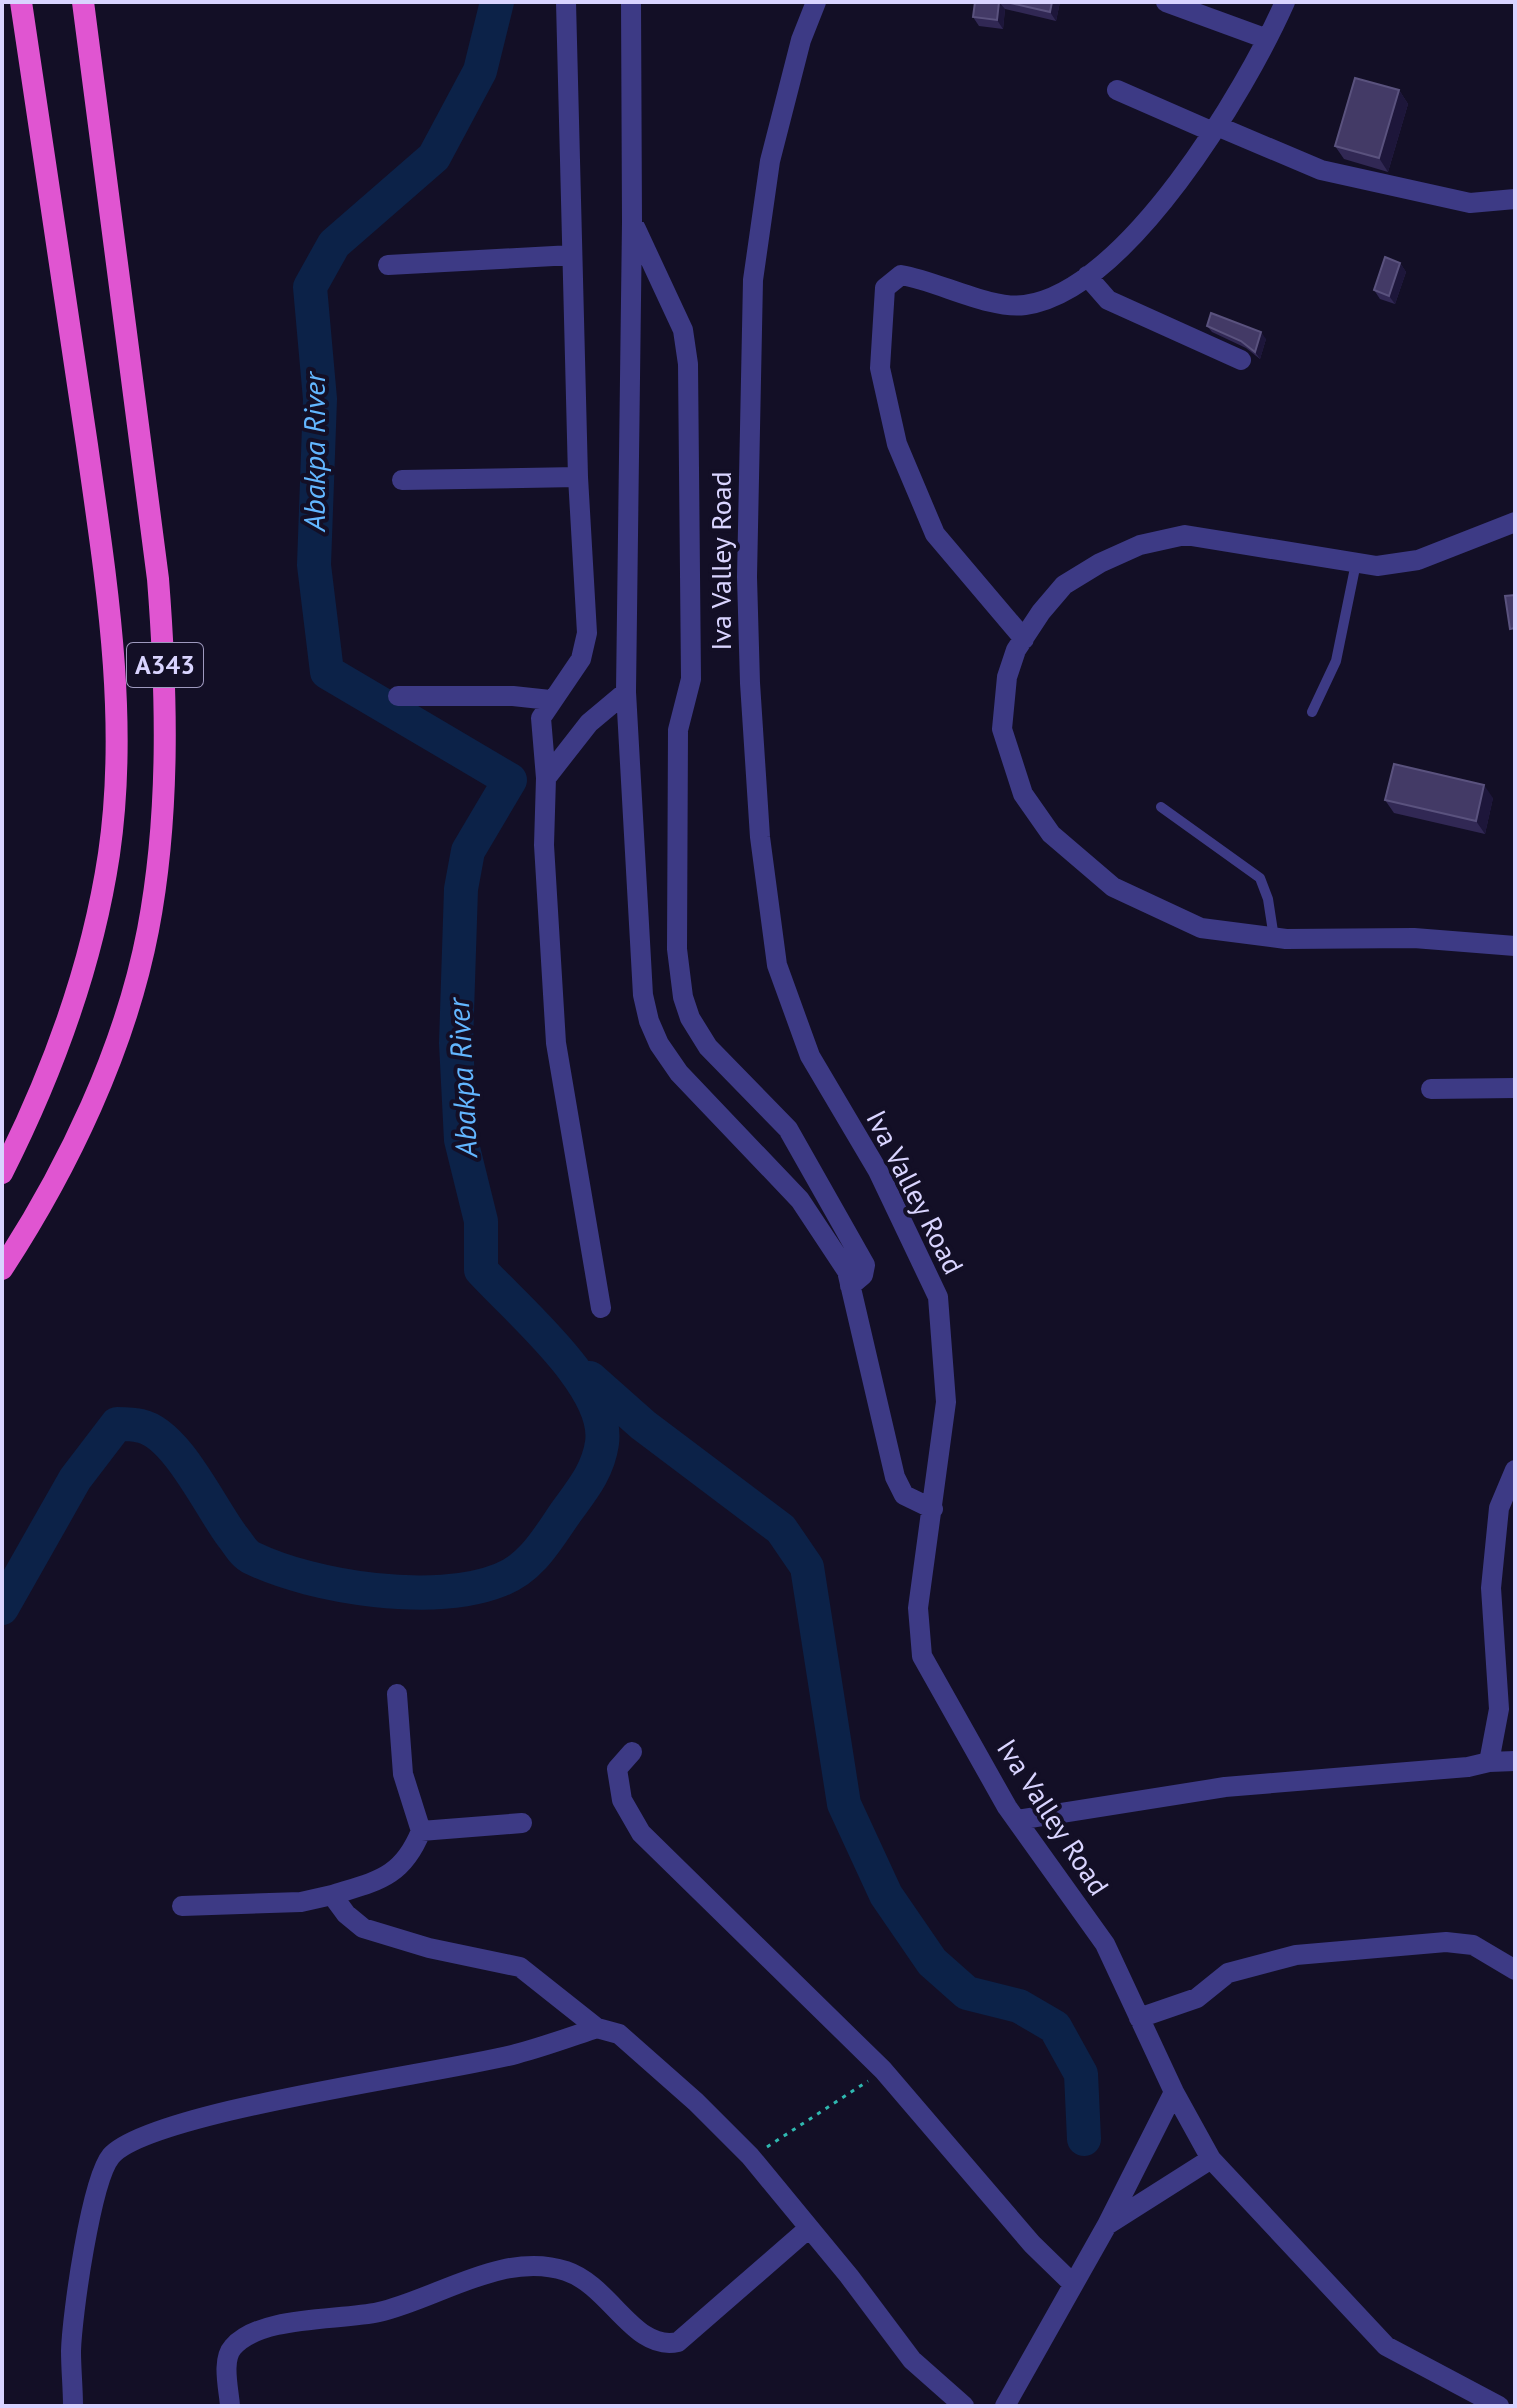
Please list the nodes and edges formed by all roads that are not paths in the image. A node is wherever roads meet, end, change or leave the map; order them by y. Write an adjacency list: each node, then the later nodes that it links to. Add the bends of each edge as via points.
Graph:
1 (21, 2): 32 (highway, A343, via 111,612 116,770 109,853 93,941 68,1024)
2 (83, 2): 33 (highway, A343, via 158,579 165,669 159,850 148,930 123,1020 65,1158)
3 (566, 2): 13 (street)
4 (631, 2): 12 (street)
5 (816, 2): 37 (street, Iva Valley Road, via 770,161 753,280 747,577 760,837 777,965 810,1056 878,1171 938,1297 946,1402)
6 (1166, 2): 8 (street)
7 (1285, 2): 8 (street)
8 (1267, 39): 10 (street)
9 (1117, 90): 10 (street)
10 (1215, 129): 11 (street, via 1321,170 1470,203); 15 (street, via 1154,213)
11 (1515, 199)
12 (632, 222): 22 (street); 34 (street, via 683,330 688,364 691,679 678,746 677,949 683,997 708,1047 801,1148 865,1265 863,1275)
13 (572, 255): 14 (street); 17 (street)
14 (388, 265)
15 (1087, 276): 16 (street, via 1108,300); 21 (street, via 1048,300 1022,306 901,275 885,288 880,368 897,444 935,534)
16 (1241, 360)
17 (578, 477): 18 (street); 24 (street, via 587,633 581,659)
18 (402, 480)
19 (1515, 522): 20 (street, via 1418,560 1377,566)
20 (1356, 563): 21 (street, via 1203,537 1165,539 1100,563 1064,585); 25 (lane, via 1336,661)
21 (1024, 639): 28 (street, via 1007,677 1002,729 1023,794 1051,834 1113,887 1201,928)
22 (626, 692): 26 (street, via 589,723); 34 (street, via 643,995 649,1021 679,1073 800,1200 847,1271)
23 (398, 696): 24 (street)
24 (550, 700): 26 (street, via 541,718)
25 (1312, 712)
26 (546, 778): 35 (street, via 544,845 556,1043)
27 (1161, 807): 28 (lane, via 1260,878)
28 (1274, 938): 29 (street, via 1414,938)
29 (1515, 946)
30 (1515, 1088): 31 (street)
31 (1431, 1089)
32 (2, 1173)
33 (2, 1269)
34 (850, 1286): 37 (street, via 895,1477 904,1495)
35 (601, 1308)
36 (1515, 1470): 41 (street, via 1499,1508 1491,1588 1499,1709)
37 (933, 1509): 42 (street, Iva Valley Road, via 918,1608 922,1656)
38 (397, 1694): 44 (street, via 403,1774)
39 (632, 1752): 54 (street, via 617,1769 618,1788 641,1833 883,2070 1032,2244)
40 (1515, 1761): 41 (street)
41 (1489, 1762): 42 (street, via 1225,1787)
42 (1017, 1820): 48 (street, Iva Valley Road, via 1105,1944)
43 (522, 1823): 44 (street)
44 (421, 1831): 45 (street, via 403,1865 381,1879)
45 (332, 1895): 46 (street, via 301,1902); 49 (street, via 363,1928 520,1967)
46 (182, 1906)
47 (1515, 1970): 48 (street, via 1473,1945 1446,1942 1296,1955 1228,1973 1197,1998)
48 (1139, 2018): 50 (street, Iva Valley Road)
49 (597, 2028): 53 (street, via 619,2034 696,2102 750,2156); 55 (street, via 516,2054 193,2120 134,2140 112,2155 101,2174 79,2286 71,2350)
50 (1174, 2092): 51 (street, Iva Valley Road); 52 (street)
51 (1211, 2159): 52 (street); 59 (street, Iva Valley Road, via 1386,2346)
52 (1107, 2225): 54 (street)
53 (809, 2228): 56 (street, via 678,2342 647,2339 600,2290 566,2271 532,2267 497,2272 379,2312 262,2329 228,2354); 57 (street, via 912,2360)
54 (1073, 2284): 58 (street)
55 (73, 2406)
56 (230, 2406)
57 (964, 2406)
58 (1005, 2406)
59 (1499, 2406)

